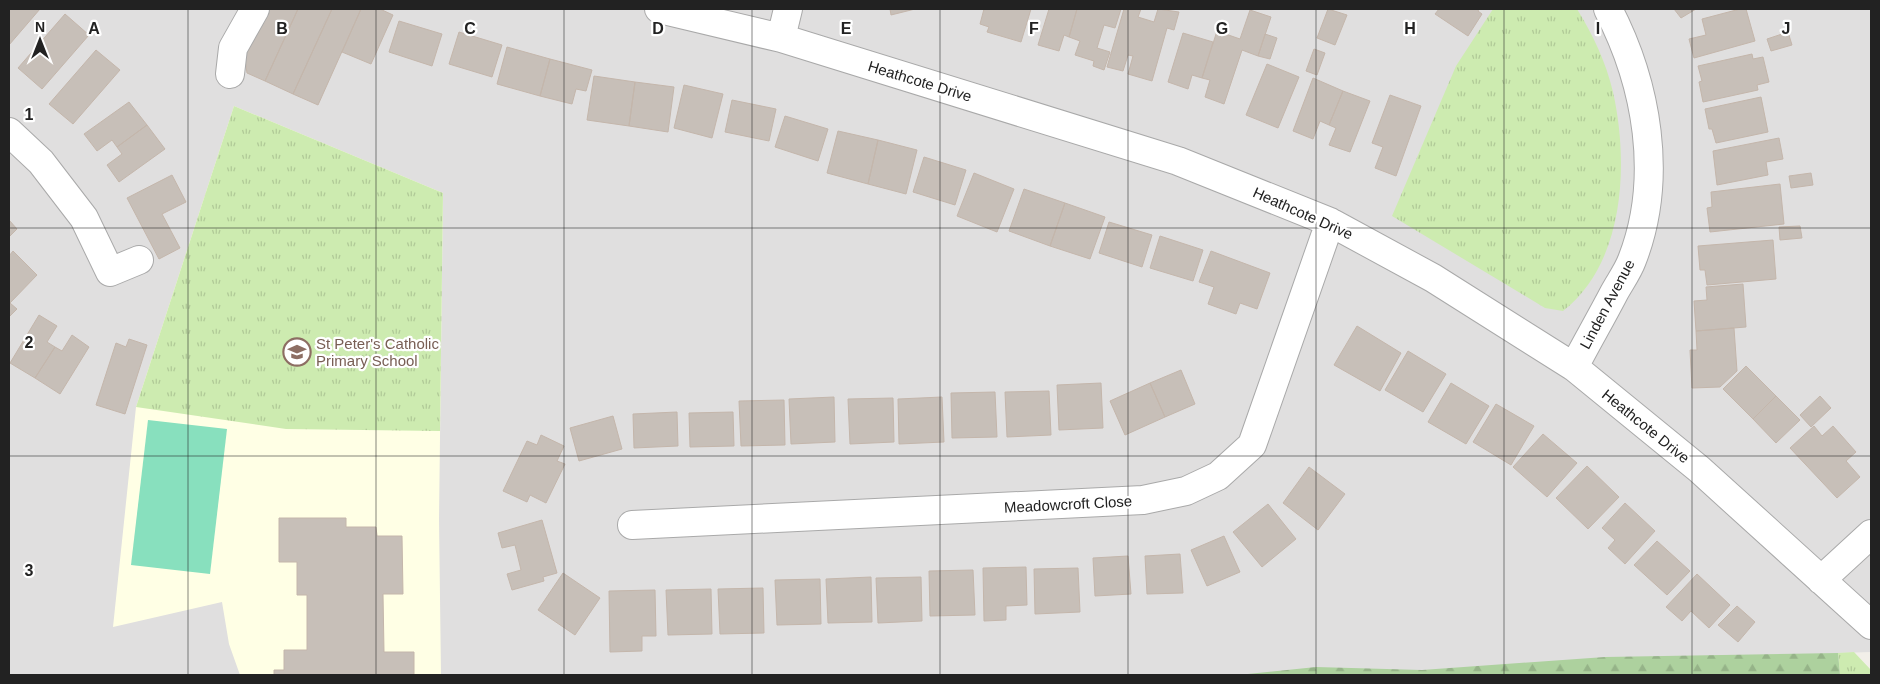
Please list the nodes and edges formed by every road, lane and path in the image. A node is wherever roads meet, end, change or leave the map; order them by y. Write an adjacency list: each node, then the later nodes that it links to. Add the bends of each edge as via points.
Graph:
1 (255, 9): 6 (street, via 233,48)
2 (659, 9): 5 (street, Heathcote Drive)
3 (788, 9): 5 (street)
4 (1608, 9): 10 (street, Linden Avenue, via 1624,40 1645,110 1649,176 1632,260)
5 (780, 38): 8 (street, Heathcote Drive, via 1178,161)
6 (230, 74)
7 (9, 132): 9 (street, via 41,162 84,218 101,276)
8 (1330, 222): 10 (street, Heathcote Drive, via 1433,278); 11 (street, Meadowcroft Close, via 1252,445 1218,476 1186,491 1143,500)
9 (139, 260)
10 (1574, 367): 13 (street, Heathcote Drive, via 1699,469)
11 (632, 525)
12 (1871, 534): 13 (street)
13 (1820, 580): 14 (street, Heathcote Drive)
14 (1871, 625)

